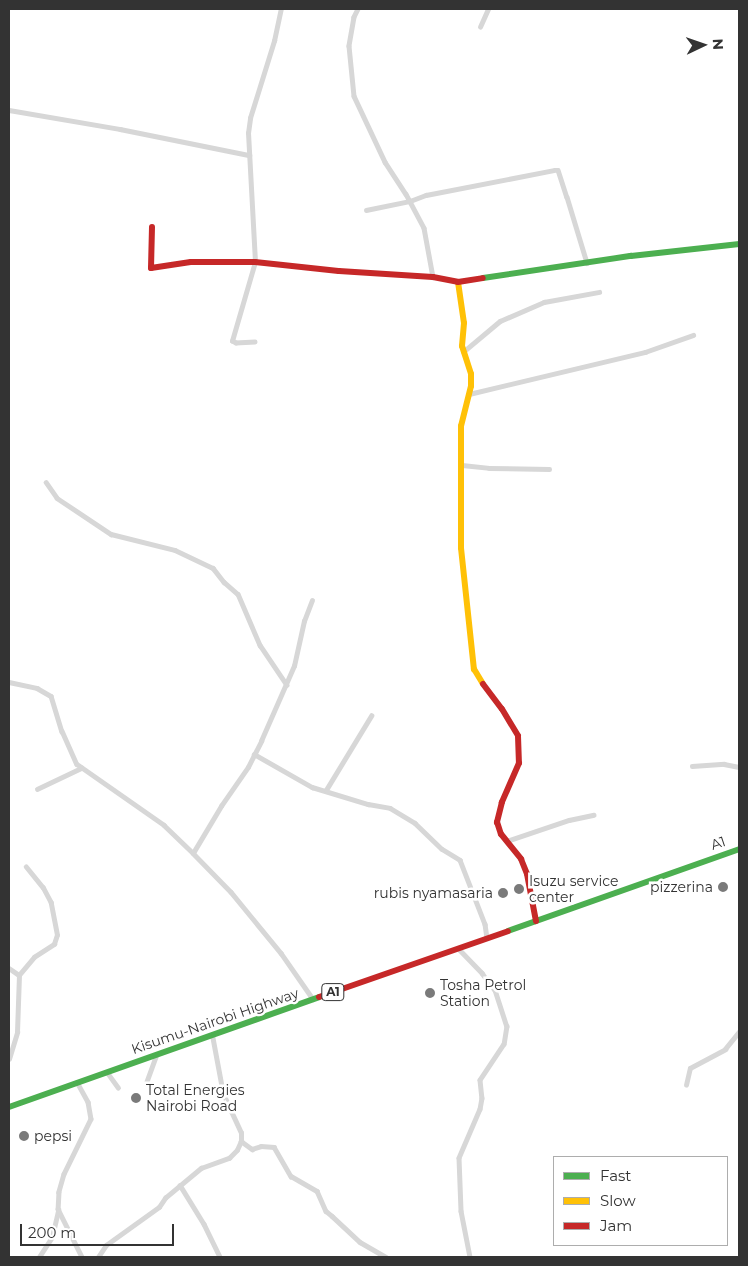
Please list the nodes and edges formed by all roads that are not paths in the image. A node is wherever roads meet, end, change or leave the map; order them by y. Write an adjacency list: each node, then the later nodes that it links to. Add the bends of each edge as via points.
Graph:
1 (281, 9): 6 (street, via 250,118)
2 (358, 9): 7 (street, via 348,46 354,96 385,162)
3 (488, 9): 4 (street)
4 (480, 27)
5 (9, 110): 6 (street)
6 (249, 154): 11 (street)
7 (410, 201): 8 (street); 12 (street, via 426,195 558,170); 13 (street, via 424,228)
8 (366, 210)
9 (152, 227): 11 (main road, via 151,268 191,262)
10 (739, 244): 12 (main road)
11 (255, 262): 13 (main road); 17 (street, via 232,339 236,343)
12 (587, 262): 14 (main road)
13 (433, 277): 14 (main road)
14 (458, 282): 18 (main road, via 463,308)
15 (599, 292): 18 (street, via 544,302 500,321)
16 (693, 335): 19 (street, via 645,352)
17 (255, 342)
18 (463, 352): 19 (main road, via 471,374)
19 (469, 394): 20 (main road, via 461,426)
20 (462, 465): 21 (street); 34 (main road, via 461,561 474,669 512,725 520,750 515,776 498,815 499,829)
21 (549, 469)
22 (46, 482): 25 (street, via 58,498 111,534 175,550 213,568 238,594 260,644)
23 (312, 600): 25 (street)
24 (9, 682): 29 (street, via 37,688 51,696 62,731)
25 (287, 685): 27 (street)
26 (370, 716): 32 (street)
27 (254, 754): 32 (street, via 312,787); 36 (street)
28 (692, 766): 30 (street, via 724,764)
29 (81, 768): 31 (street); 36 (street, via 157,819)
30 (739, 768)
31 (37, 789)
32 (326, 790): 40 (street, via 402,814 442,849 456,856 466,870)
33 (593, 815): 34 (street)
34 (508, 841): 39 (main road, via 527,874)
35 (739, 848): 38 (main road, A1 / A1)
36 (193, 853): 44 (street, via 231,892)
37 (26, 866): 43 (street, via 51,903 57,935 54,944 34,957)
38 (657, 879): 39 (main road, Kisumu-Nairobi Highway / A1)
39 (536, 921): 40 (main road, Kisumu-Nairobi Highway / A1)
40 (487, 938): 41 (main road, Kisumu-Nairobi Highway / A1)
41 (458, 948): 44 (main road, Kisumu-Nairobi Highway / A1); 63 (street, via 495,990 507,1026 504,1044 480,1080 480,1109 460,1158 461,1211)
42 (9, 968): 43 (street)
43 (19, 975): 48 (street, via 17,1032)
44 (313, 999): 46 (main road, Kisumu-Nairobi Highway / A1)
45 (739, 1032): 52 (street, via 725,1049 690,1068)
46 (212, 1035): 47 (main road, Kisumu-Nairobi Highway / A1); 55 (street, via 223,1094 238,1124)
47 (156, 1055): 49 (main road, Kisumu-Nairobi Highway / A1); 51 (street)
48 (9, 1059)
49 (106, 1072): 50 (main road, Kisumu-Nairobi Highway / A1); 53 (street)
50 (77, 1082): 54 (main road, Kisumu-Nairobi Highway / A1); 57 (street, via 88,1102 91,1119 64,1174 58,1192)
51 (146, 1083)
52 (686, 1085)
53 (118, 1087)
54 (9, 1104)
55 (241, 1141): 56 (street, via 229,1158 201,1168); 62 (street, via 252,1149 274,1147 291,1176 317,1191 326,1211 360,1242)
56 (180, 1185): 58 (street, via 204,1224); 61 (street, via 159,1207 106,1246)
57 (58, 1209): 59 (street, via 52,1237); 60 (street)
58 (218, 1256)
59 (39, 1257)
60 (82, 1257)
61 (98, 1257)
62 (386, 1257)
63 (470, 1257)

